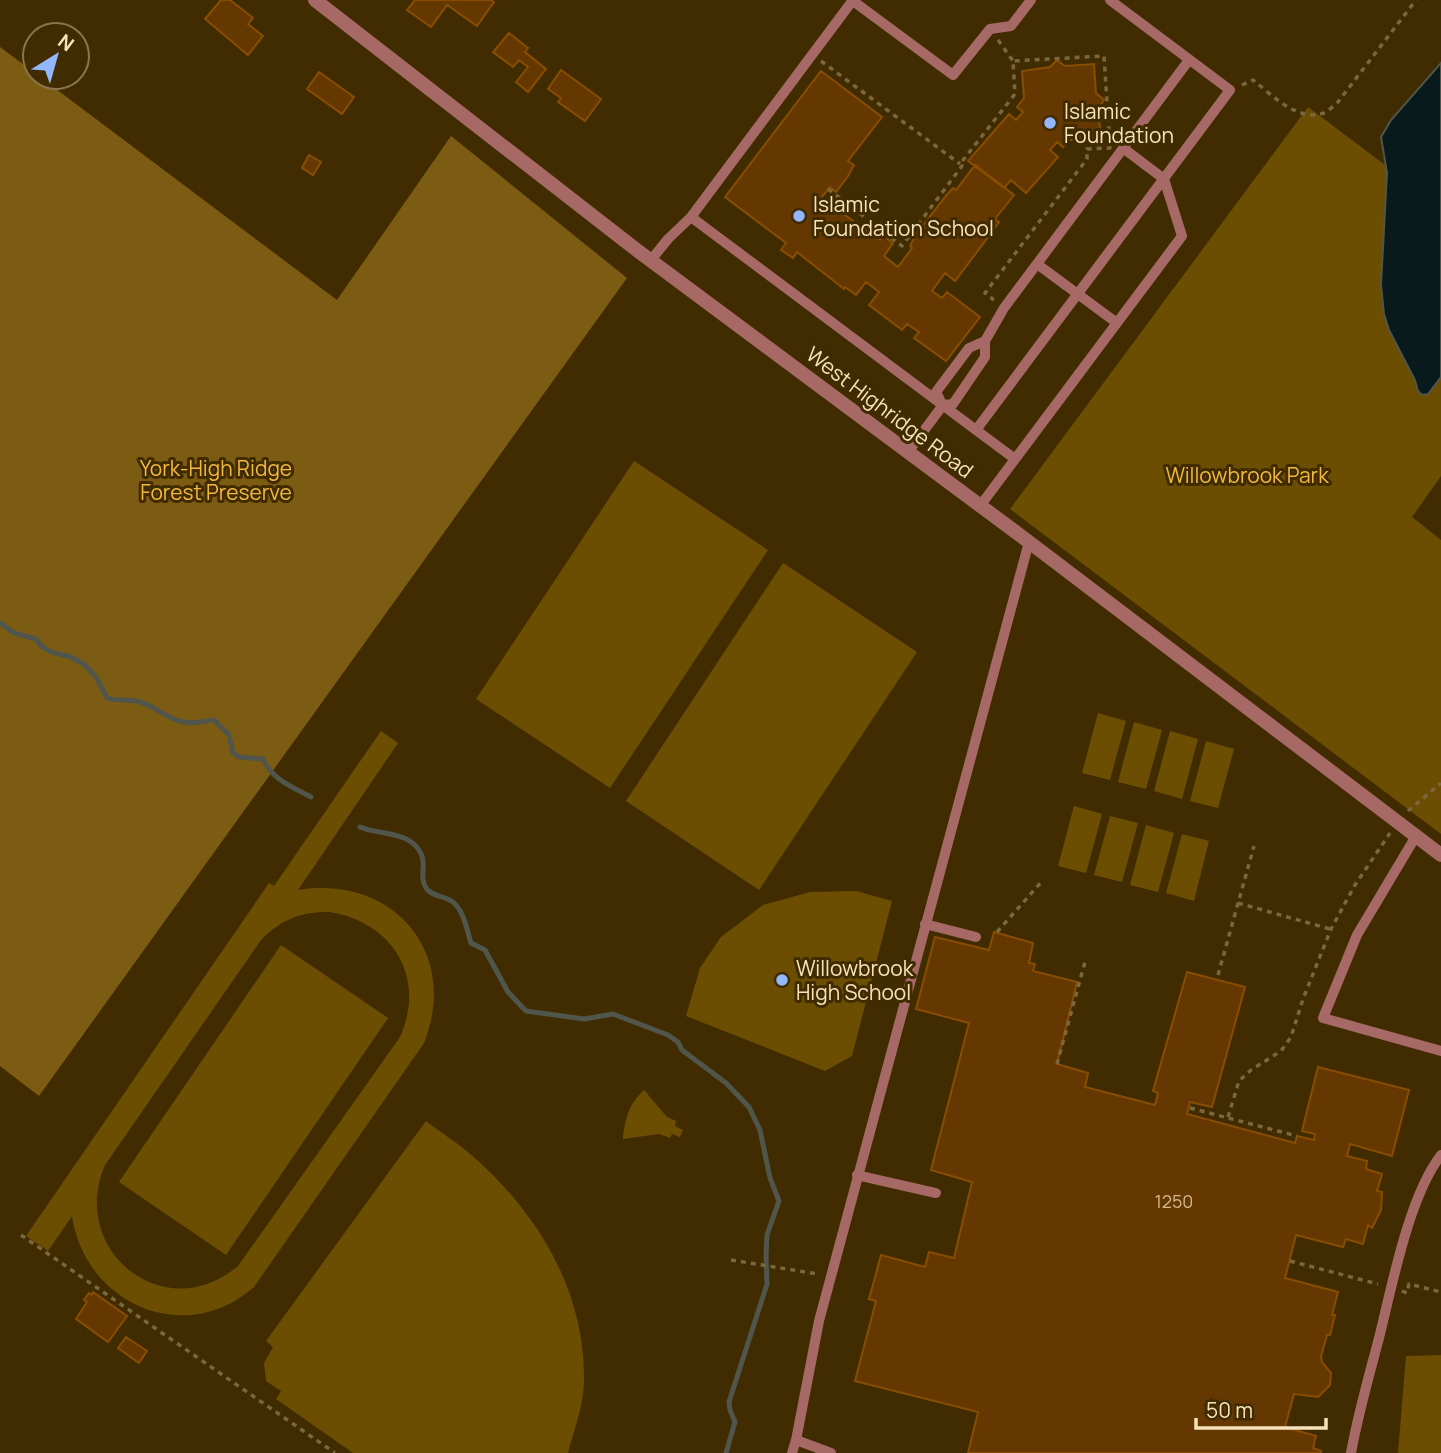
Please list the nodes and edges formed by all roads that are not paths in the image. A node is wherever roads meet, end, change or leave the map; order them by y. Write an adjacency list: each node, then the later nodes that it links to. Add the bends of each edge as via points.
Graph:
1 (315, 0): 9 (street, West Highridge Road)
2 (853, 0): 3 (lane, via 953,75 990,29 1011,26); 8 (lane)
3 (1031, 0)
4 (1110, 0): 5 (lane)
5 (1189, 60): 6 (lane); 7 (lane, via 1230,90)
6 (1123, 148): 7 (lane); 10 (lane)
7 (1164, 179): 11 (lane); 12 (lane, via 1182,236)
8 (691, 217): 9 (lane); 14 (lane)
9 (651, 260): 16 (street, West Highridge Road)
10 (1037, 264): 11 (lane); 13 (lane)
11 (1078, 294): 12 (lane); 15 (lane)
12 (1117, 323): 17 (lane)
13 (985, 341): 14 (lane, via 985,357 953,404); 14 (lane, via 968,348 936,392)
14 (943, 405): 15 (lane); 16 (lane)
15 (976, 430): 17 (lane)
16 (908, 452): 18 (street, West Highridge Road)
17 (1015, 459): 18 (lane)
18 (980, 506): 19 (street, West Highridge Road)
19 (1029, 542): 20 (street, West Highridge Road); 22 (lane)
20 (1416, 836): 21 (street, West Highridge Road); 24 (lane, via 1357,935 1323,1018)
21 (1441, 855)
22 (925, 924): 23 (lane); 26 (lane)
23 (976, 937)
24 (1441, 1051)
25 (1441, 1155): 31 (lane, via 1421,1189)
26 (857, 1175): 27 (lane); 28 (lane, via 819,1321)
27 (936, 1193)
28 (796, 1440): 29 (lane); 30 (lane)
29 (792, 1453)
30 (831, 1453)
31 (1350, 1453)

